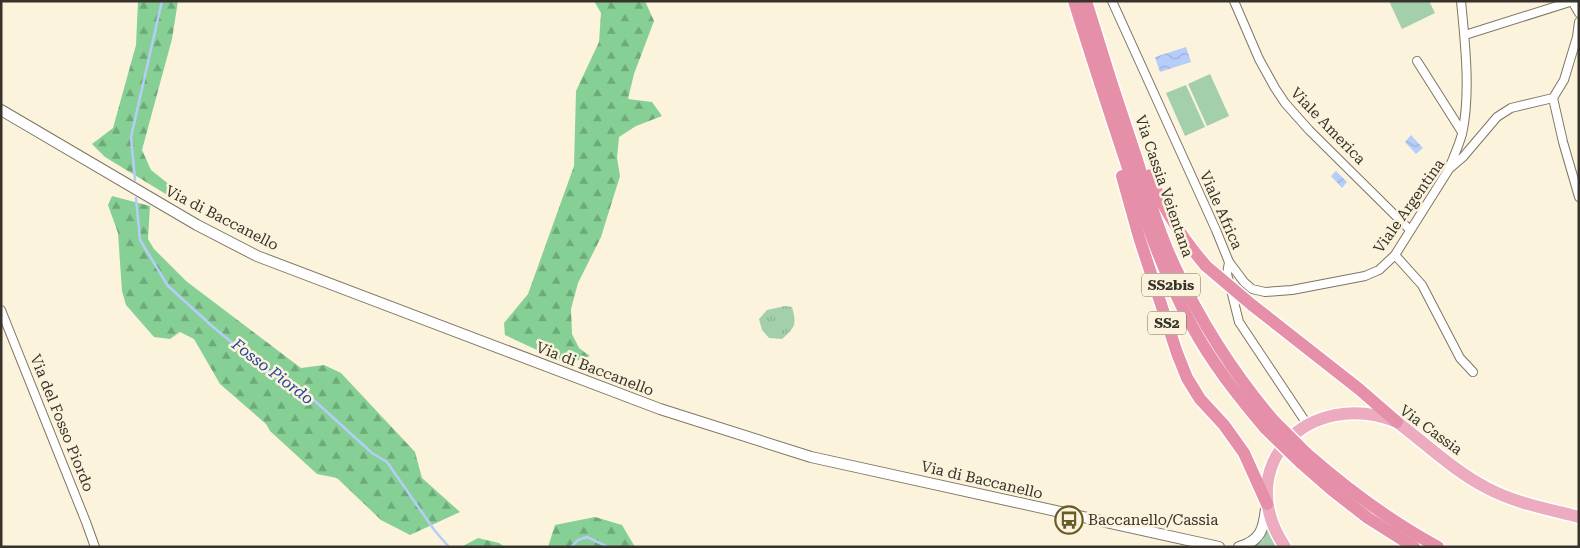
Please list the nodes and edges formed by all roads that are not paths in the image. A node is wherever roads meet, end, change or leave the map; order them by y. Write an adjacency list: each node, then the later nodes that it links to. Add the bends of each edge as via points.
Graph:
1 (1074, 1): 11 (highway, Via Cassia Veientana / SS2bis)
2 (1086, 1): 11 (highway, Via Cassia Veientana / SS2bis)
3 (1112, 1): 20 (street, Viale Africa)
4 (1234, 1): 18 (street, Viale America, via 1259,60 1285,103)
5 (1461, 1): 9 (street)
6 (1573, 1): 7 (street); 9 (street)
7 (1579, 13)
8 (1579, 22): 12 (street, via 1564,80)
9 (1465, 35): 15 (street, via 1466,107)
10 (1416, 61): 15 (street)
11 (1106, 84): 14 (highway, Via Cassia Veientana / SS2bis)
12 (1553, 98): 16 (street, Viale Argentina, via 1510,108 1497,117); 17 (street)
13 (1, 110): 29 (street, Via di Baccanello, via 197,225 257,256 660,410 811,457)
14 (1118, 120): 23 (highway, SS2, bridge, via 1141,153 1173,224 1206,266); 25 (highway, Via Cassia Veientana / SS2bis, bridge, via 1175,268 1203,320 1269,424); 26 (highway, SS2, via 1118,161 1177,353 1200,399 1244,453)
15 (1462, 132): 16 (street)
16 (1449, 169): 18 (street, Viale Argentina)
17 (1579, 197)
18 (1410, 230): 19 (street, Viale Argentina)
19 (1395, 255): 20 (street, Viale Argentina, via 1379,270 1365,276 1265,292 1252,289); 22 (street, via 1422,286 1460,358)
20 (1229, 262): 24 (street, Viale Africa, via 1227,274 1239,322)
21 (1, 310): 28 (street, Via del Fosso Piordo)
22 (1473, 372)
23 (1397, 422): 24 (main road, Via Cassia / SS2, via 1348,413 1326,416); 27 (main road, Via Cassia / SS2, via 1469,478 1487,488 1507,497)
24 (1307, 424): 26 (main road, Via Cassia / SS2, via 1286,442 1275,459)
25 (1303, 458): 32 (highway, Via Cassia Veientana / SS2bis, via 1332,490); 33 (highway, Via Cassia Veientana / SS2bis, via 1376,510)
26 (1267, 504): 30 (street, via 1261,533); 31 (main road, Via Cassia / SS2, via 1274,528)
27 (1579, 516)
28 (95, 547)
29 (1219, 547)
30 (1239, 547)
31 (1285, 547)
32 (1414, 547)
33 (1438, 547)

